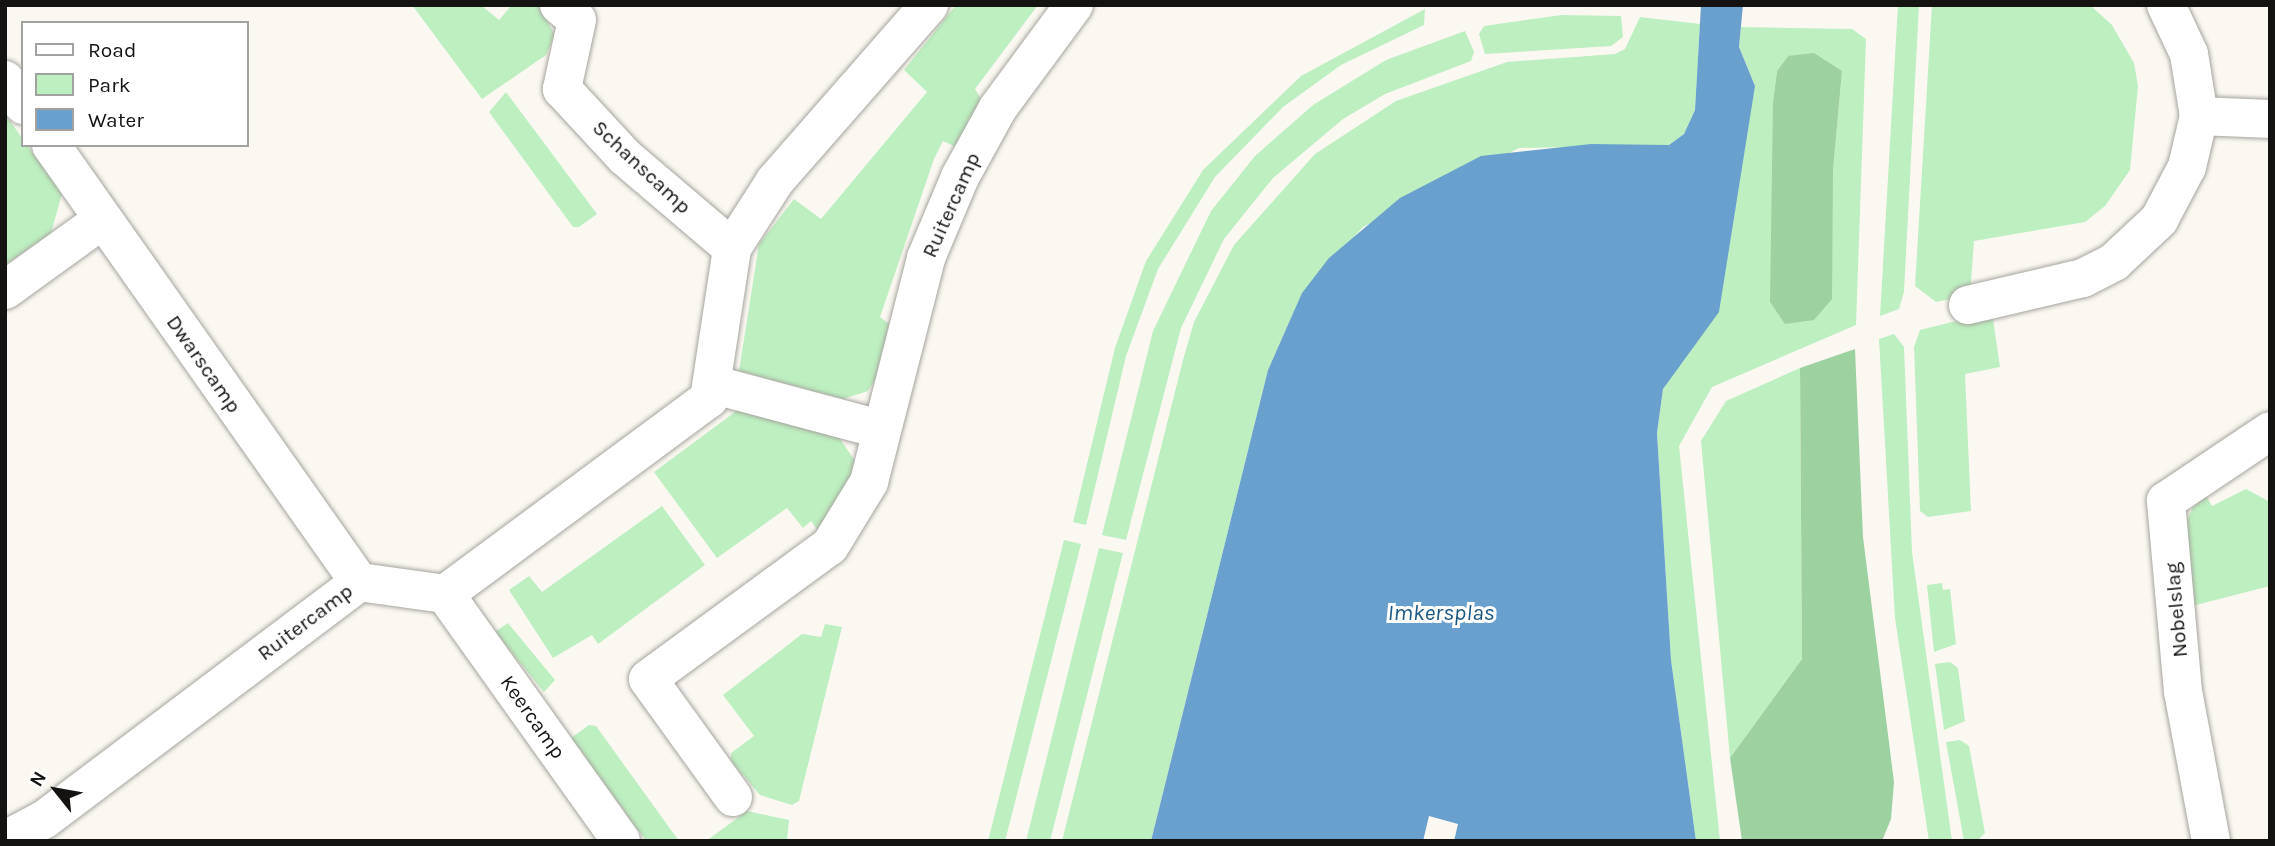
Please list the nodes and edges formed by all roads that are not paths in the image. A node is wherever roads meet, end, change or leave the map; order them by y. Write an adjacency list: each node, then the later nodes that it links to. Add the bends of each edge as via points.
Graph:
1 (559, 5): 11 (street, Schanscamp, via 576,20 562,89 625,157)
2 (929, 5): 11 (street, via 775,181)
3 (1074, 5): 15 (street, Ruitercamp, via 998,108 960,177 926,258)
4 (2166, 5): 7 (street, via 2189,54)
5 (5, 80): 6 (street)
6 (21, 102)
7 (2199, 116): 8 (street); 13 (street, via 2175,194 2139,242 2083,278)
8 (2270, 119)
9 (52, 147): 10 (street, Dwarscamp)
10 (102, 220): 12 (street); 17 (street, Dwarscamp)
11 (732, 248): 14 (street)
12 (5, 289)
13 (1968, 305)
14 (715, 385): 15 (street); 18 (street, via 697,409)
15 (879, 429): 19 (street, Ruitercamp, via 869,482 830,546 648,679)
16 (2270, 431): 23 (street, Nobelslag, via 2166,501 2183,692)
17 (359, 582): 18 (street, Ruitercamp); 20 (street, Ruitercamp)
18 (445, 594): 22 (street, Keercamp)
19 (733, 797)
20 (53, 830): 21 (street, Ruitercamp)
21 (5, 841)
22 (621, 841)
23 (2211, 841)

